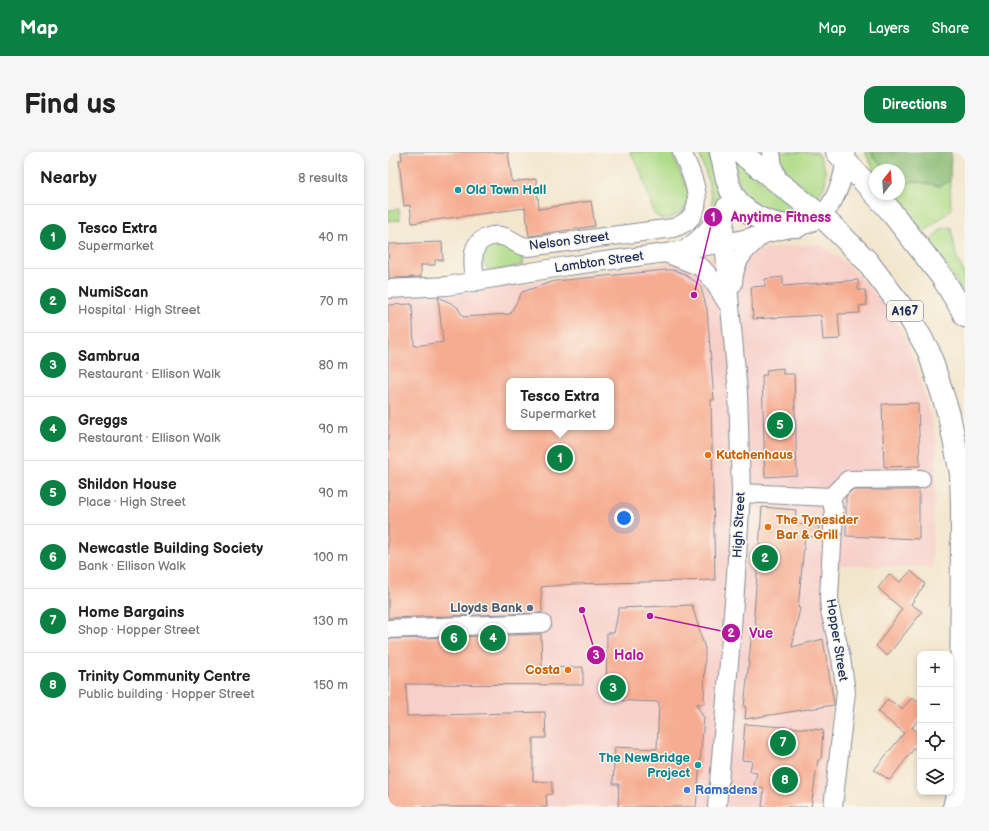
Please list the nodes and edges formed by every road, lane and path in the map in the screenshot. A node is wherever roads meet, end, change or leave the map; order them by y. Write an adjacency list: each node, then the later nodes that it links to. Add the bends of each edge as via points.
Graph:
1 (682, 152): 15 (street, Nelson Street, via 697,190 697,205 687,221 673,228 528,247 500,236 490,236 479,242 474,252)
2 (720, 152): 6 (highway)
3 (741, 152): 7 (highway, A167)
4 (771, 152): 7 (street)
5 (843, 156): 9 (street, via 843,176 839,187); 18 (highway, via 889,209 942,277)
6 (727, 180): 8 (highway); 10 (highway, via 733,195 750,212 769,223)
7 (779, 183): 9 (highway, A167)
8 (726, 207): 12 (street, High Street); 13 (street, via 702,236)
9 (821, 216): 10 (street, Lambton Street); 26 (highway, A167, via 867,261 910,318 929,352 949,415 961,474 962,507 961,764)
10 (798, 226): 11 (street, Lambton Street)
11 (764, 234): 12 (street, Lambton Street); 17 (street, via 750,245 737,261 733,274)
12 (724, 244): 13 (street, Lambton Street); 17 (street, High Street)
13 (684, 250): 14 (street, Lambton Street)
14 (666, 253): 15 (street, Lambton Street, via 567,266); 17 (street, via 701,267)
15 (475, 282): 16 (street, via 447,286)
16 (388, 288)
17 (731, 308): 20 (street, High Street, via 738,392)
18 (965, 316)
19 (921, 479): 21 (street, via 848,480)
20 (741, 494): 21 (street); 24 (street, High Street)
21 (831, 497): 25 (street, Hopper Street, via 834,512 830,610 846,692)
22 (542, 623): 23 (street)
23 (388, 629)
24 (717, 807)
25 (833, 807)
26 (954, 807)

